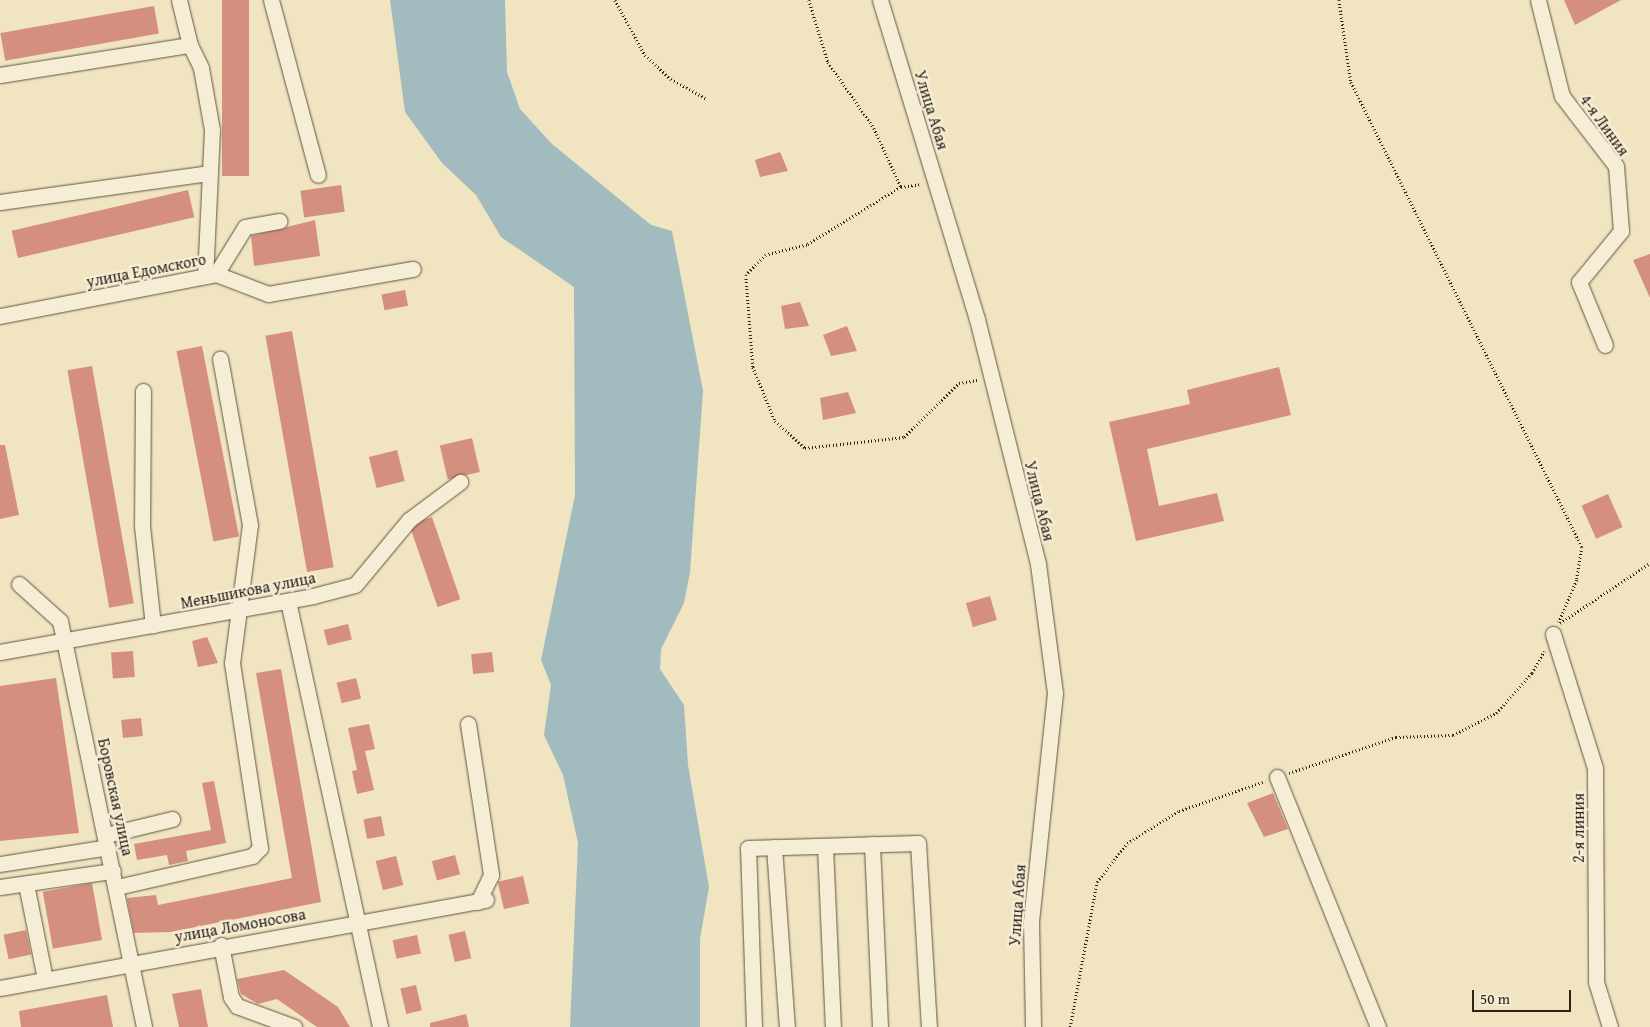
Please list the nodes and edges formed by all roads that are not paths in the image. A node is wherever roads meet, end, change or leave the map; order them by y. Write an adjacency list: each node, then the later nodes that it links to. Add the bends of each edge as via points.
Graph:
1 (180, 0): 5 (street)
2 (271, 0): 8 (street)
3 (880, 0): 50 (street, Улица Абая, via 992,377 1038,564 1055,693 1030,922)
4 (1538, 0): 14 (street, 4-я Линия, via 1562,96 1616,166 1621,231 1580,282)
5 (190, 45): 6 (street); 7 (street, via 201,68 212,130)
6 (0, 75)
7 (210, 173): 9 (street); 12 (street)
8 (318, 175)
9 (0, 202)
10 (279, 221): 12 (street, via 245,227)
11 (413, 268): 12 (street, улица Едомского, via 268,294)
12 (210, 275): 13 (street, улица Едомского)
13 (0, 314)
14 (1605, 345)
15 (220, 359): 20 (street, via 250,525)
16 (143, 391): 21 (street, via 142,526)
17 (460, 482): 19 (street, Меньшикова улица, via 409,520 355,584)
18 (20, 584): 23 (street, Боровская улица, via 60,621)
19 (288, 601): 20 (street, Меньшикова улица); 37 (street)
20 (240, 610): 21 (street, Меньшикова улица); 36 (street, via 232,663 260,848 252,856)
21 (152, 625): 23 (street, Меньшикова улица)
22 (1556, 629): 52 (street, 2-я линия, via 1595,768 1596,982)
23 (66, 641): 24 (street, Меньшикова улица); 28 (street, Боровская улица)
24 (0, 652)
25 (468, 724): 37 (street, улица Ломоносова, via 491,875 482,901)
26 (1278, 777): 51 (street)
27 (172, 820): 28 (street)
28 (107, 841): 32 (street); 33 (street, Боровская улица)
29 (872, 844): 30 (street); 48 (street); 49 (street, via 918,843)
30 (825, 846): 31 (street); 47 (street)
31 (774, 847): 45 (street, via 748,848); 46 (street)
32 (0, 864)
33 (113, 871): 34 (street); 36 (street, Боровская улица)
34 (26, 884): 35 (street); 40 (street)
35 (0, 887)
36 (116, 887): 39 (street, Боровская улица)
37 (360, 922): 38 (street, улица Ломоносова); 44 (street)
38 (221, 945): 39 (street, улица Ломоносова); 43 (street, via 231,996 237,1006)
39 (132, 961): 40 (street, улица Ломоносова); 42 (street, Боровская улица)
40 (45, 979): 41 (street, улица Ломоносова)
41 (0, 988)
42 (144, 1027)
43 (294, 1027)
44 (380, 1027)
45 (754, 1027)
46 (786, 1027)
47 (833, 1027)
48 (880, 1027)
49 (929, 1027)
50 (1033, 1027)
51 (1378, 1027)
52 (1610, 1027)

